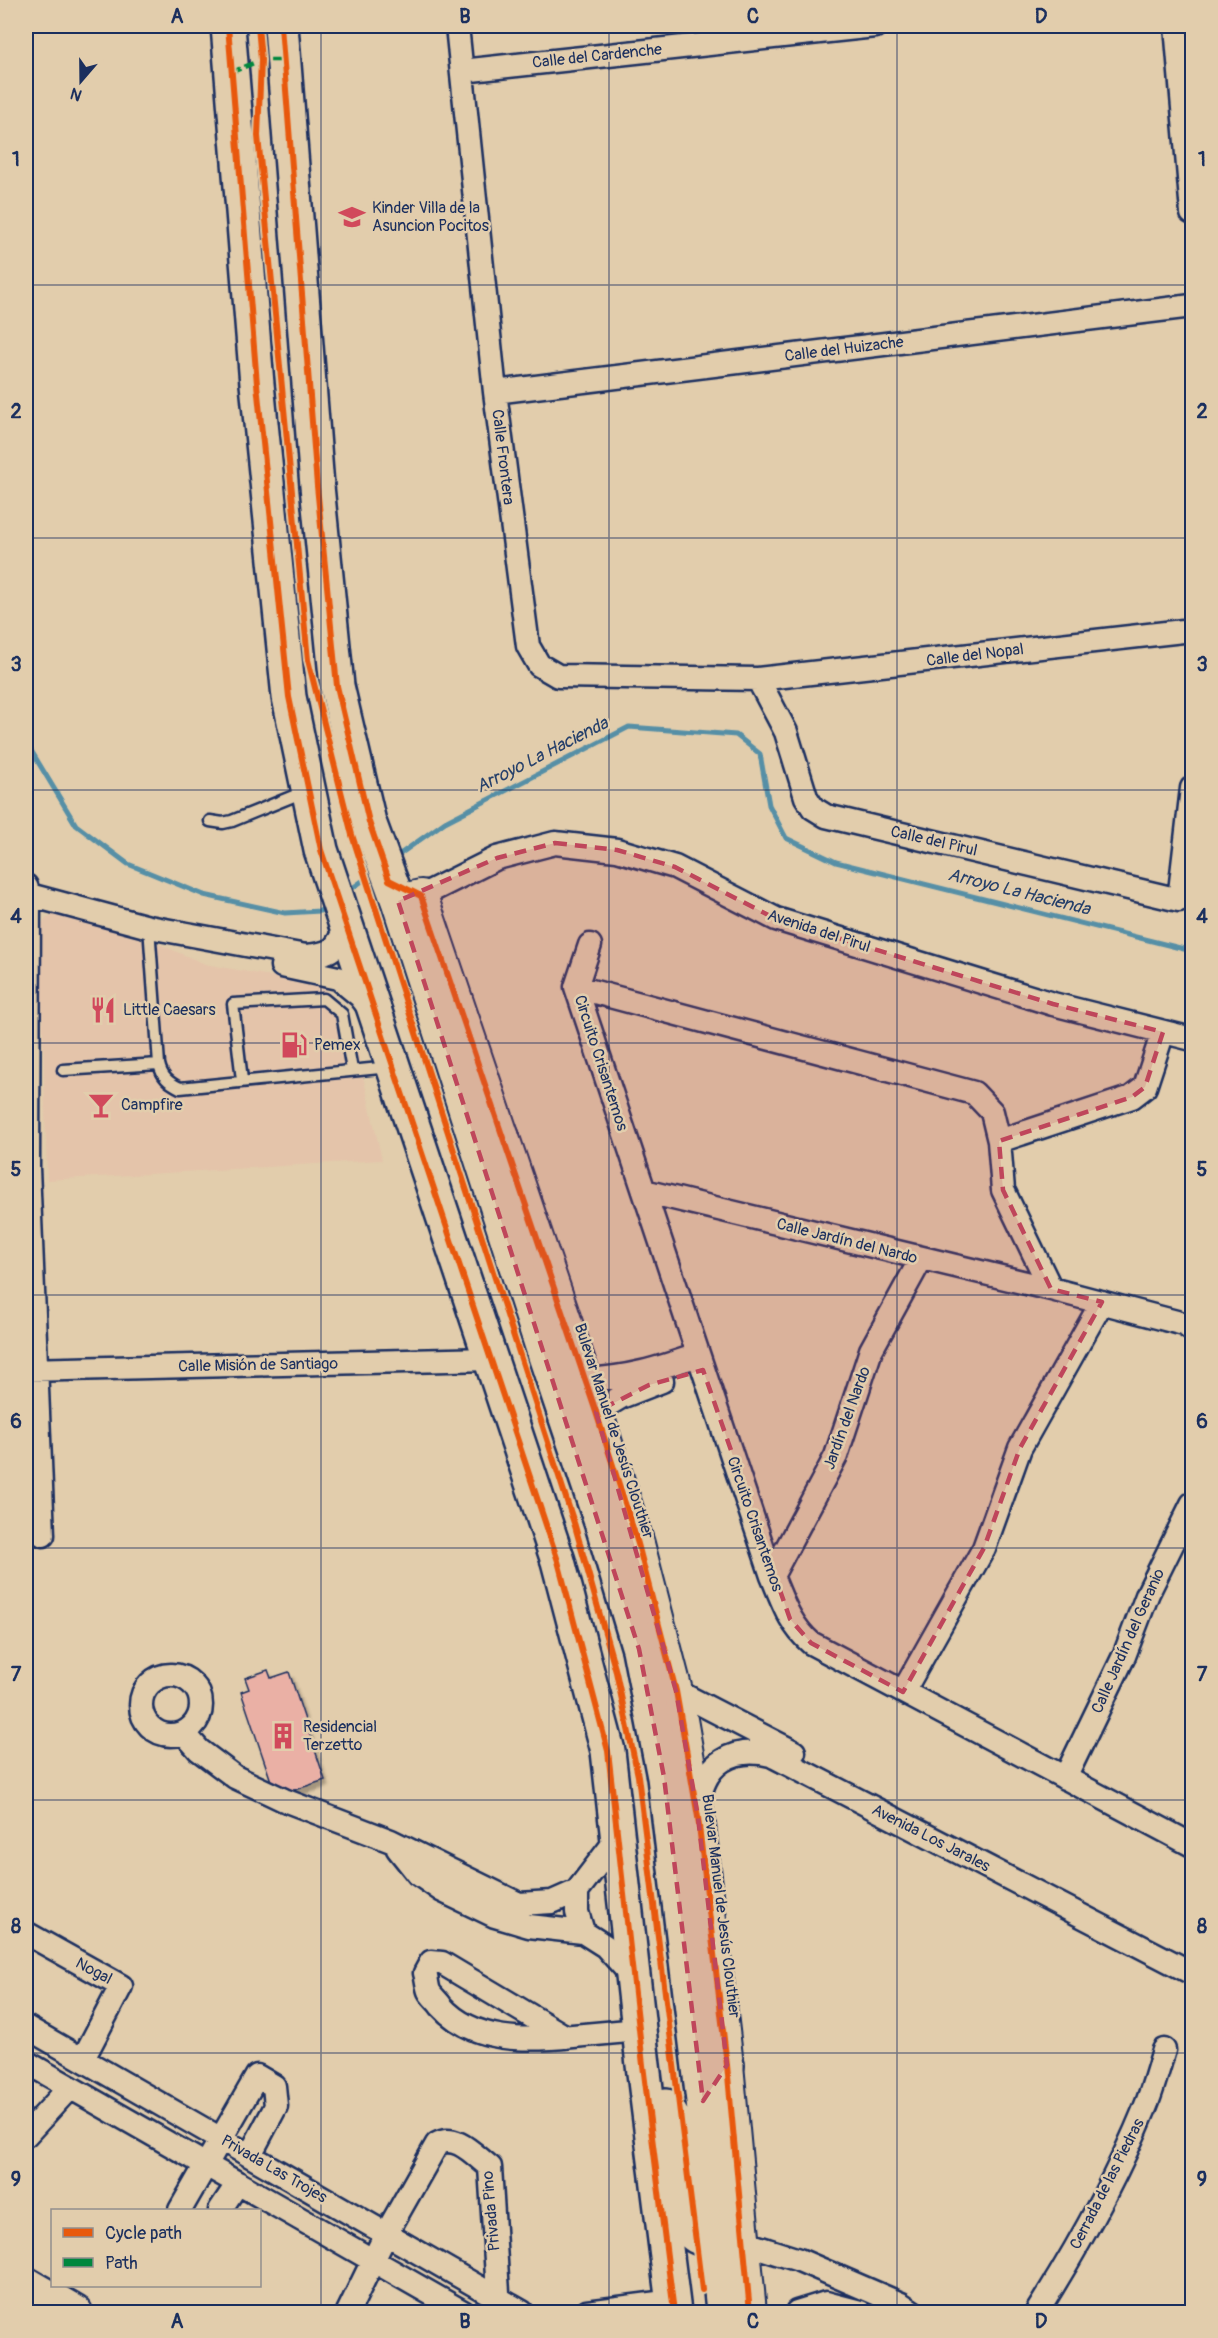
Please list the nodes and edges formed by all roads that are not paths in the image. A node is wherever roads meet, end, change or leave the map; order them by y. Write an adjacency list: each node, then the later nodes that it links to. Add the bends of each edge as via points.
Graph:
1 (228, 26): 13 (main road, via 257,384 288,686)
2 (281, 26): 16 (main road, via 317,486 337,686 369,822)
3 (457, 26): 6 (street, Calle Frontera)
4 (875, 26): 6 (street, Calle del Cardenche)
5 (1176, 26): 7 (street)
6 (462, 71): 9 (street, Calle Frontera)
7 (1192, 213)
8 (1192, 306): 9 (street, Calle del Huizache)
9 (495, 392): 11 (street, Calle Frontera, via 528,646 539,665 558,675)
10 (1192, 630): 11 (street, Calle del Nopal)
11 (758, 680): 17 (street, Calle del Pirul, via 786,732 806,796 813,808 826,816)
12 (1192, 788): 17 (street)
13 (309, 790): 14 (lane, via 232,821); 18 (main road, via 321,849)
14 (210, 821)
15 (27, 891): 19 (street); 33 (street)
16 (403, 892): 23 (street, Avenida del Pirul, via 497,858 555,843 618,850 675,867 776,919 1053,1004); 30 (main road); 31 (street, Bulevar Manuel de Jesús Clouthier)
17 (1186, 897)
18 (346, 926): 19 (street, via 338,946 326,954 306,956); 22 (main road)
19 (149, 927): 22 (street, via 208,952 338,978 360,996); 25 (lane)
20 (591, 945): 21 (street, Circuito Crisantemos)
21 (576, 987): 32 (street, Circuito Crisantemos, via 974,1093 992,1112); 34 (street, Circuito Crisantemos)
22 (379, 1022): 26 (main road)
23 (1163, 1032): 24 (street, Avenida del Pirul); 32 (street, via 1145,1087 1132,1097)
24 (1192, 1039)
25 (159, 1064): 27 (lane); 29 (lane, via 162,1075 180,1088)
26 (394, 1067): 28 (lane); 39 (main road)
27 (63, 1070)
28 (352, 1070): 29 (lane); 29 (lane, via 342,1014 324,999 233,1004)
29 (242, 1080)
30 (462, 1100): 31 (main road); 70 (main road, via 639,1649 664,1777)
31 (502, 1137): 42 (street, Bulevar Manuel de Jesús Clouthier)
32 (999, 1141): 36 (street, Circuito Crisantemos, via 1003,1190)
33 (27, 1168): 41 (street)
34 (644, 1191): 35 (street, Calle Jardín del Nardo); 40 (street, Circuito Crisantemos)
35 (921, 1259): 36 (street, Calle Jardín del Nardo); 46 (street, Jardín del Nardo, via 871,1350 836,1456)
36 (1051, 1289): 37 (street)
37 (1102, 1302): 38 (street, via 1184,1324); 48 (street, via 1020,1448 984,1548)
38 (1192, 1330)
39 (490, 1359): 41 (street, Calle Misión de Santiago); 52 (main road, via 558,1561 608,1751)
40 (701, 1363): 42 (street, via 615,1379); 43 (street, via 621,1397); 46 (street, Circuito Crisantemos)
41 (31, 1370): 45 (street)
42 (584, 1380): 43 (street, Bulevar Manuel de Jesús Clouthier)
43 (596, 1412): 47 (street, Bulevar Manuel de Jesús Clouthier, via 638,1544)
44 (1192, 1504): 50 (street, Calle Jardín del Geranio)
45 (43, 1535)
46 (772, 1576): 48 (street, Circuito Crisantemos, via 790,1619 811,1643)
47 (676, 1691): 51 (street, Bulevar Manuel de Jesús Clouthier); 58 (street, Avenida Los Jarales)
48 (903, 1692): 50 (street, Circuito Crisantemos)
49 (184, 1733): 53 (street, via 199,1750 235,1777)
50 (1065, 1778): 54 (street, Circuito Crisantemos)
51 (698, 1817): 59 (street, Avenida Los Jarales, via 705,1778 722,1761 747,1752 771,1755); 68 (street, Bulevar Manuel de Jesús Clouthier)
52 (617, 1839): 55 (street); 60 (main road)
53 (391, 1841): 55 (street, via 519,1904 552,1902); 56 (street, via 418,1874 441,1890 495,1916 529,1926)
54 (1192, 1845)
55 (577, 1891): 56 (street, via 577,1912)
56 (583, 1932): 60 (street, via 605,1946)
57 (26, 1934): 65 (street, Nogal, via 121,1986)
58 (1192, 1958)
59 (1192, 1973)
60 (633, 1977): 62 (main road)
61 (26, 2027): 65 (street, Privada Las Trojes)
62 (639, 2030): 63 (street); 67 (main road)
63 (566, 2037): 63 (street, via 536,2040 484,2034 451,2016 430,1993 425,1973 431,1962 442,1962)
64 (1164, 2050): 95 (street, Cerrada de las Piedras, via 1146,2106 1116,2174)
65 (82, 2059): 72 (street, Privada Las Trojes)
66 (26, 2062): 69 (street, Privada Las Trojes)
67 (643, 2065): 79 (main road, via 673,2118 688,2228 694,2237 703,2240); 82 (main road)
68 (728, 2065): 70 (main road); 79 (street, Bulevar Manuel de Jesús Clouthier)
69 (70, 2087): 71 (street); 74 (street, Privada Las Trojes)
70 (703, 2101): 79 (main road)
71 (26, 2135)
72 (220, 2138): 73 (street, Privada Las Trojes); 73 (street, via 257,2076 274,2086 276,2106); 74 (street)
73 (250, 2155): 78 (street, Privada Las Trojes)
74 (205, 2165): 75 (street, Privada Las Trojes); 76 (street)
75 (238, 2183): 77 (street); 80 (street, Privada Las Trojes)
76 (181, 2209)
77 (221, 2209)
78 (386, 2234): 80 (street); 83 (street, Privada Las Trojes); 83 (street, Privada Pino, via 437,2144 455,2140 490,2167)
79 (728, 2240): 90 (main road); 91 (street, Bulevar Manuel de Jesús Clouthier); 94 (street, via 799,2260 901,2304)
80 (373, 2261): 85 (street); 86 (street, Privada Las Trojes)
81 (26, 2283): 84 (street)
82 (673, 2298): 88 (street); 89 (main road, via 691,2283 702,2290)
83 (498, 2306): 87 (street, Privada Las Trojes)
84 (76, 2313)
85 (348, 2313)
86 (463, 2313)
87 (522, 2313)
88 (587, 2313)
89 (705, 2313)
90 (723, 2313)
91 (750, 2313)
92 (797, 2313): 93 (street, via 826,2303)
93 (860, 2313)
94 (913, 2313)
95 (1037, 2313)

